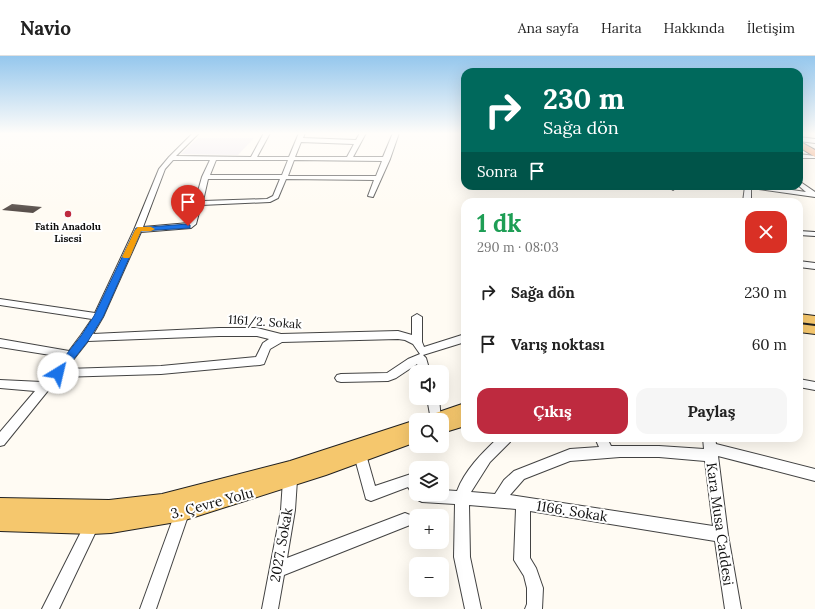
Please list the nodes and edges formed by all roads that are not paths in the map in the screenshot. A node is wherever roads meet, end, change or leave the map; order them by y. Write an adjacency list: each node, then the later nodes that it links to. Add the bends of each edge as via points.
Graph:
1 (171, 158): 15 (street, via 162,171)
2 (214, 158): 7 (street)
3 (292, 158): 8 (street)
4 (338, 159): 5 (street)
5 (349, 159): 6 (street)
6 (387, 159): 9 (street)
7 (205, 177): 8 (street); 14 (street)
8 (284, 177): 9 (street); 14 (street, via 276,197 270,200)
9 (379, 178): 13 (street)
10 (803, 186): 12 (street)
11 (778, 190): 12 (street)
12 (815, 195)
13 (371, 196)
14 (200, 203): 15 (street, via 192,224 188,226)
15 (138, 230): 21 (street)
16 (803, 233): 17 (street)
17 (815, 234)
18 (803, 264): 19 (street)
19 (815, 266)
20 (0, 302): 21 (street)
21 (98, 317): 27 (street)
22 (417, 317): 31 (street)
23 (803, 318): 24 (main road)
24 (815, 320)
25 (803, 328): 26 (main road)
26 (815, 330)
27 (85, 338): 28 (street, 1161/2. Sokak, via 257,332); 32 (street)
28 (281, 338): 31 (street, 1161/2. Sokak, via 398,335 408,337); 34 (street, via 271,341 265,347 260,361 161,370)
29 (461, 339): 31 (street)
30 (0, 343): 32 (street)
31 (420, 350): 33 (street); 35 (street, via 412,361 388,377)
32 (71, 354): 34 (street)
33 (423, 365)
34 (58, 373): 39 (street)
35 (341, 378)
36 (0, 384): 39 (street)
37 (803, 384): 38 (street)
38 (815, 386)
39 (45, 387): 45 (street)
40 (461, 411): 41 (main road)
41 (449, 416)
42 (461, 420): 43 (main road)
43 (449, 421)
44 (409, 428): 59 (main road, 3. Çevre Yolu, via 290,468 162,502 109,508)
45 (2, 436)
46 (409, 438): 51 (main road, 3. Çevre Yolu)
47 (502, 442): 56 (street, via 485,458 466,486)
48 (603, 442): 50 (street)
49 (710, 447): 50 (street, via 681,452); 52 (street); 64 (street, Kara Musa Caddesi)
50 (607, 452): 57 (street, via 570,455 519,475 508,485)
51 (360, 455): 53 (main road, 3. Çevre Yolu); 54 (street, 1166. Sokak, via 371,494)
52 (815, 475)
53 (290, 480): 60 (main road, 3. Çevre Yolu); 65 (street, 2027. Sokak, via 288,510)
54 (409, 481)
55 (449, 496): 56 (street, 1166. Sokak)
56 (462, 498): 57 (street, 1166. Sokak); 69 (street, via 462,557)
57 (499, 500): 58 (street, 1166. Sokak)
58 (523, 503): 64 (street, 1166. Sokak); 70 (street, via 522,560 531,573 535,588)
59 (0, 506)
60 (182, 513): 63 (main road, 3. Çevre Yolu); 67 (street)
61 (405, 520): 65 (street)
62 (0, 522): 63 (main road, 3. Çevre Yolu)
63 (92, 525): 66 (street)
64 (721, 535): 71 (street, Kara Musa Caddesi)
65 (276, 570): 68 (street, 2027. Sokak)
66 (49, 609)
67 (148, 609)
68 (270, 609)
69 (474, 609)
70 (533, 609)
71 (733, 609)

